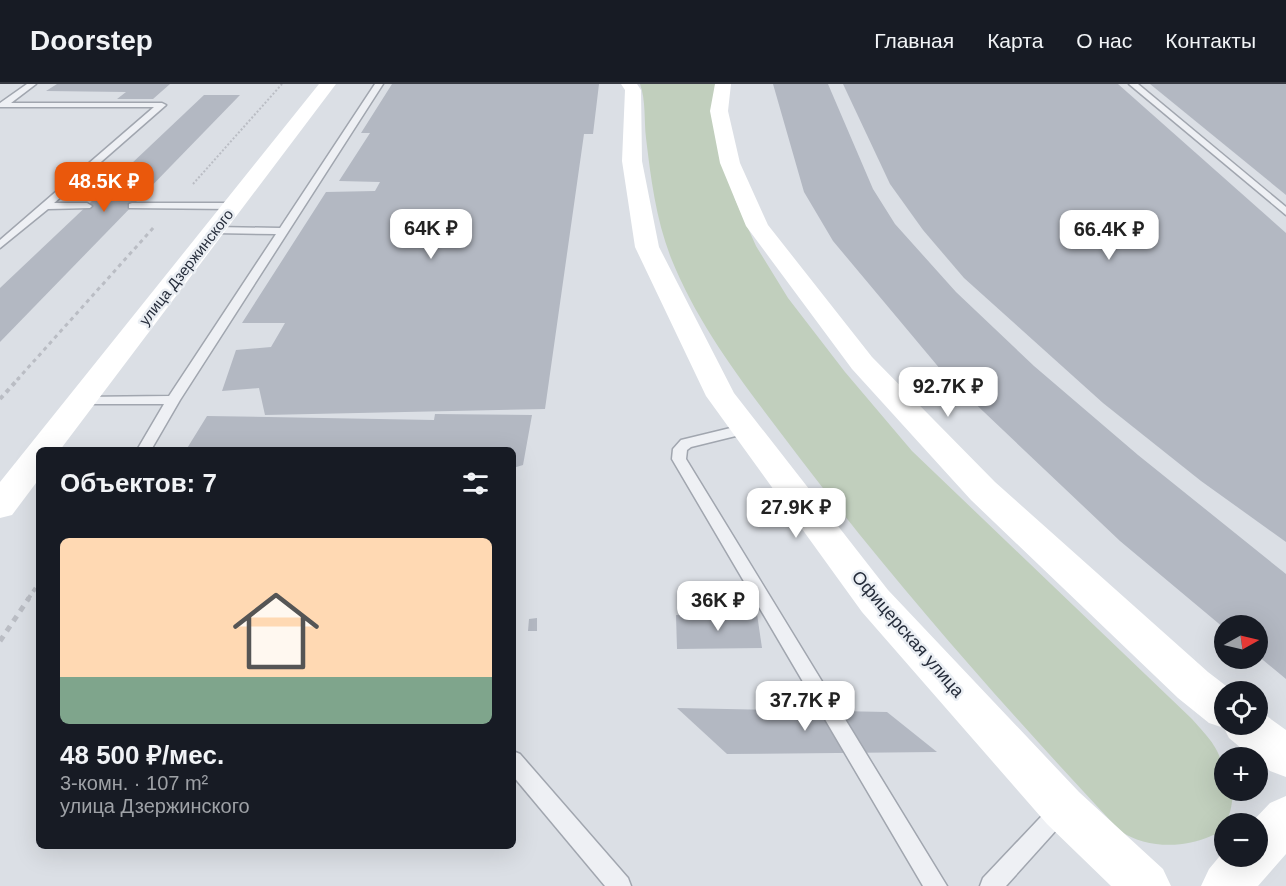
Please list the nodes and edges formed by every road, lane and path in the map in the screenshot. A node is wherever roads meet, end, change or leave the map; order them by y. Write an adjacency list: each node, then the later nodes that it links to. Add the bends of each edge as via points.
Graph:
1 (32, 84): 8 (lane)
2 (282, 84): 12 (path)
3 (328, 84): 13 (main road, улица Дзержинского)
4 (379, 84): 16 (lane)
5 (629, 84): 21 (main road, Офицерская улица, via 633,90 632,161 647,248 721,396)
6 (723, 84): 28 (main road, via 719,111 730,163 757,226 862,363 983,491)
7 (1133, 84): 14 (lane)
8 (1, 105): 9 (lane, via 162,105)
9 (45, 206): 10 (lane); 17 (lane)
10 (87, 206)
11 (132, 206): 12 (lane)
12 (173, 206): 13 (lane); 18 (path)
13 (233, 206): 15 (main road, улица Дзержинского)
14 (1286, 212)
15 (214, 230): 16 (lane); 20 (main road, улица Дзержинского)
16 (282, 231): 19 (lane)
17 (0, 245)
18 (0, 399)
19 (173, 400): 20 (lane); 23 (lane)
20 (82, 401): 22 (main road, улица Дзержинского)
21 (747, 429): 32 (main road, Офицерская улица, via 875,601); 37 (lane, via 686,443 680,449 679,459)
22 (45, 447)
23 (146, 447)
24 (36, 460): 25 (main road)
25 (0, 506)
26 (36, 587): 27 (path)
27 (0, 641)
28 (1214, 701)
29 (1258, 735): 30 (main road)
30 (1286, 756)
31 (516, 765): 36 (lane)
32 (1063, 808): 38 (lane); 39 (main road, Офицерская улица)
33 (1286, 819): 34 (main road)
34 (1268, 839)
35 (1242, 867): 40 (main road)
36 (620, 886)
37 (936, 886)
38 (992, 886)
39 (1146, 886)
40 (1226, 886)

